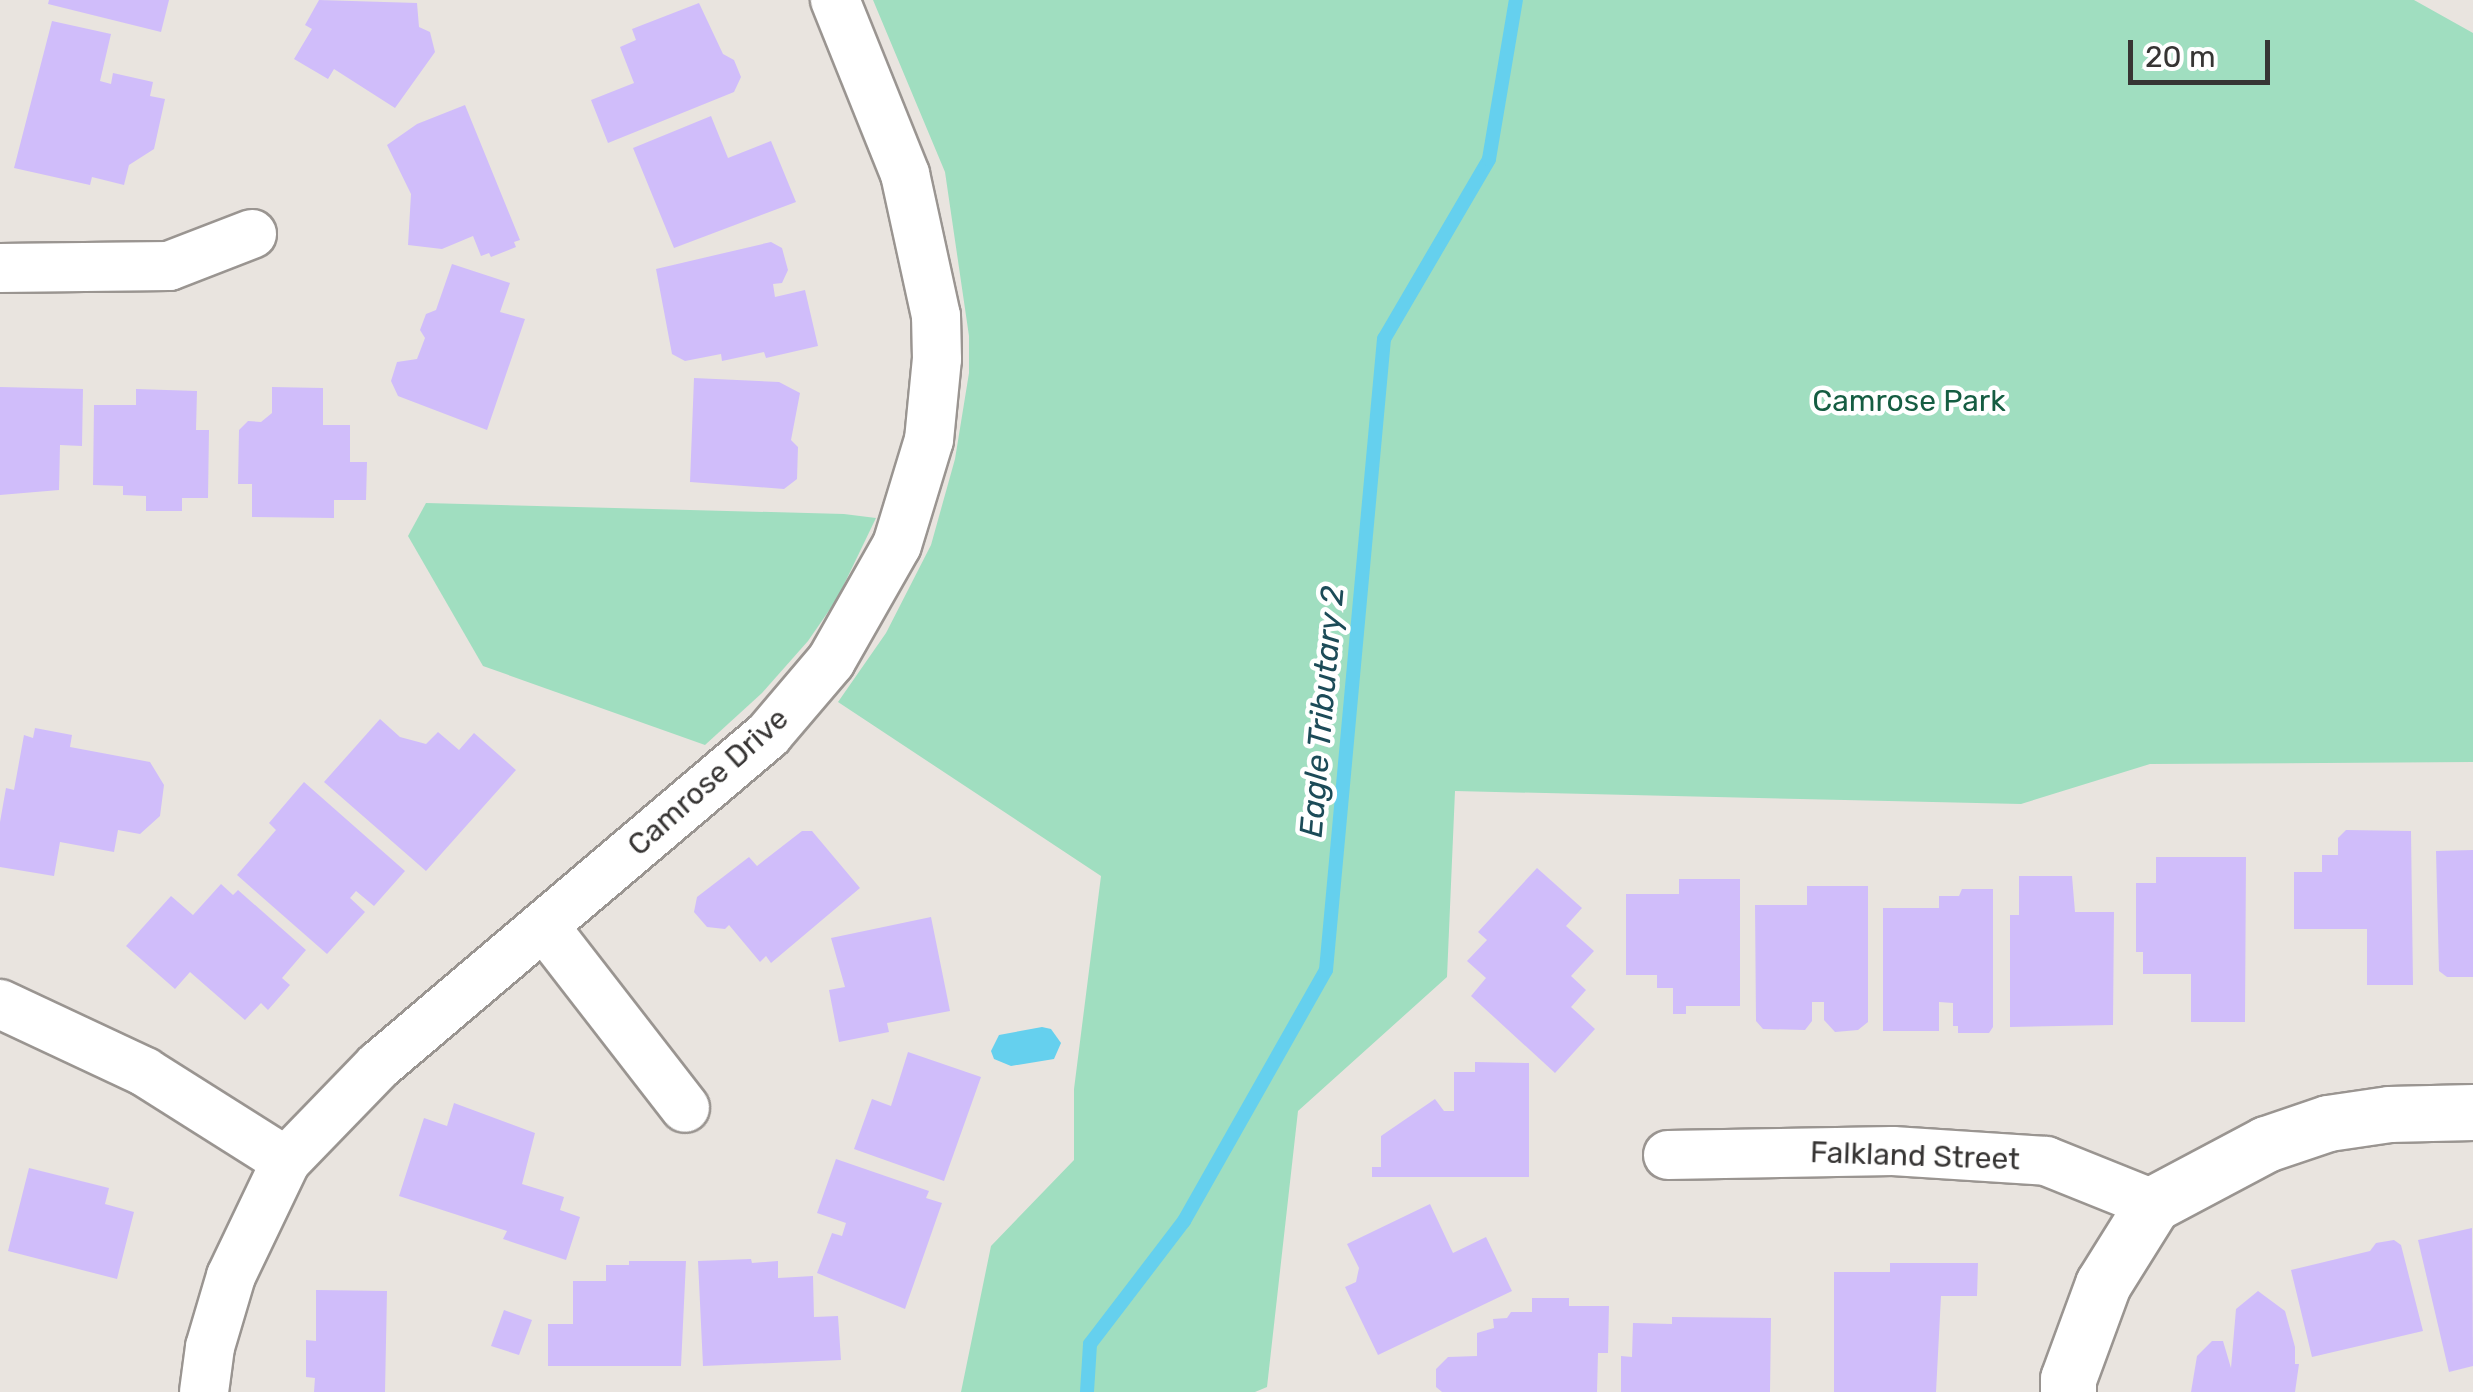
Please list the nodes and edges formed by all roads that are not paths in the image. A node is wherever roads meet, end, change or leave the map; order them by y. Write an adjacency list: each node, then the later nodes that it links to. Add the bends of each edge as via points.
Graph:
1 (835, 0): 4 (street, Camrose Drive, via 905,174 930,280 933,408 913,502 860,615 789,712)
2 (252, 234): 3 (street, via 170,266)
3 (0, 268)
4 (544, 926): 6 (street); 9 (street, Camrose Drive, via 378,1066)
5 (0, 1004): 9 (street, via 145,1072)
6 (684, 1108)
7 (2473, 1112): 10 (street, via 2328,1123 2266,1144)
8 (1668, 1154): 10 (street, Falkland Street, via 1894,1150 2046,1161)
9 (286, 1161): 11 (street, Camrose Drive, via 231,1276)
10 (2153, 1204): 12 (street, via 2103,1284)
11 (204, 1392)
12 (2068, 1392)

